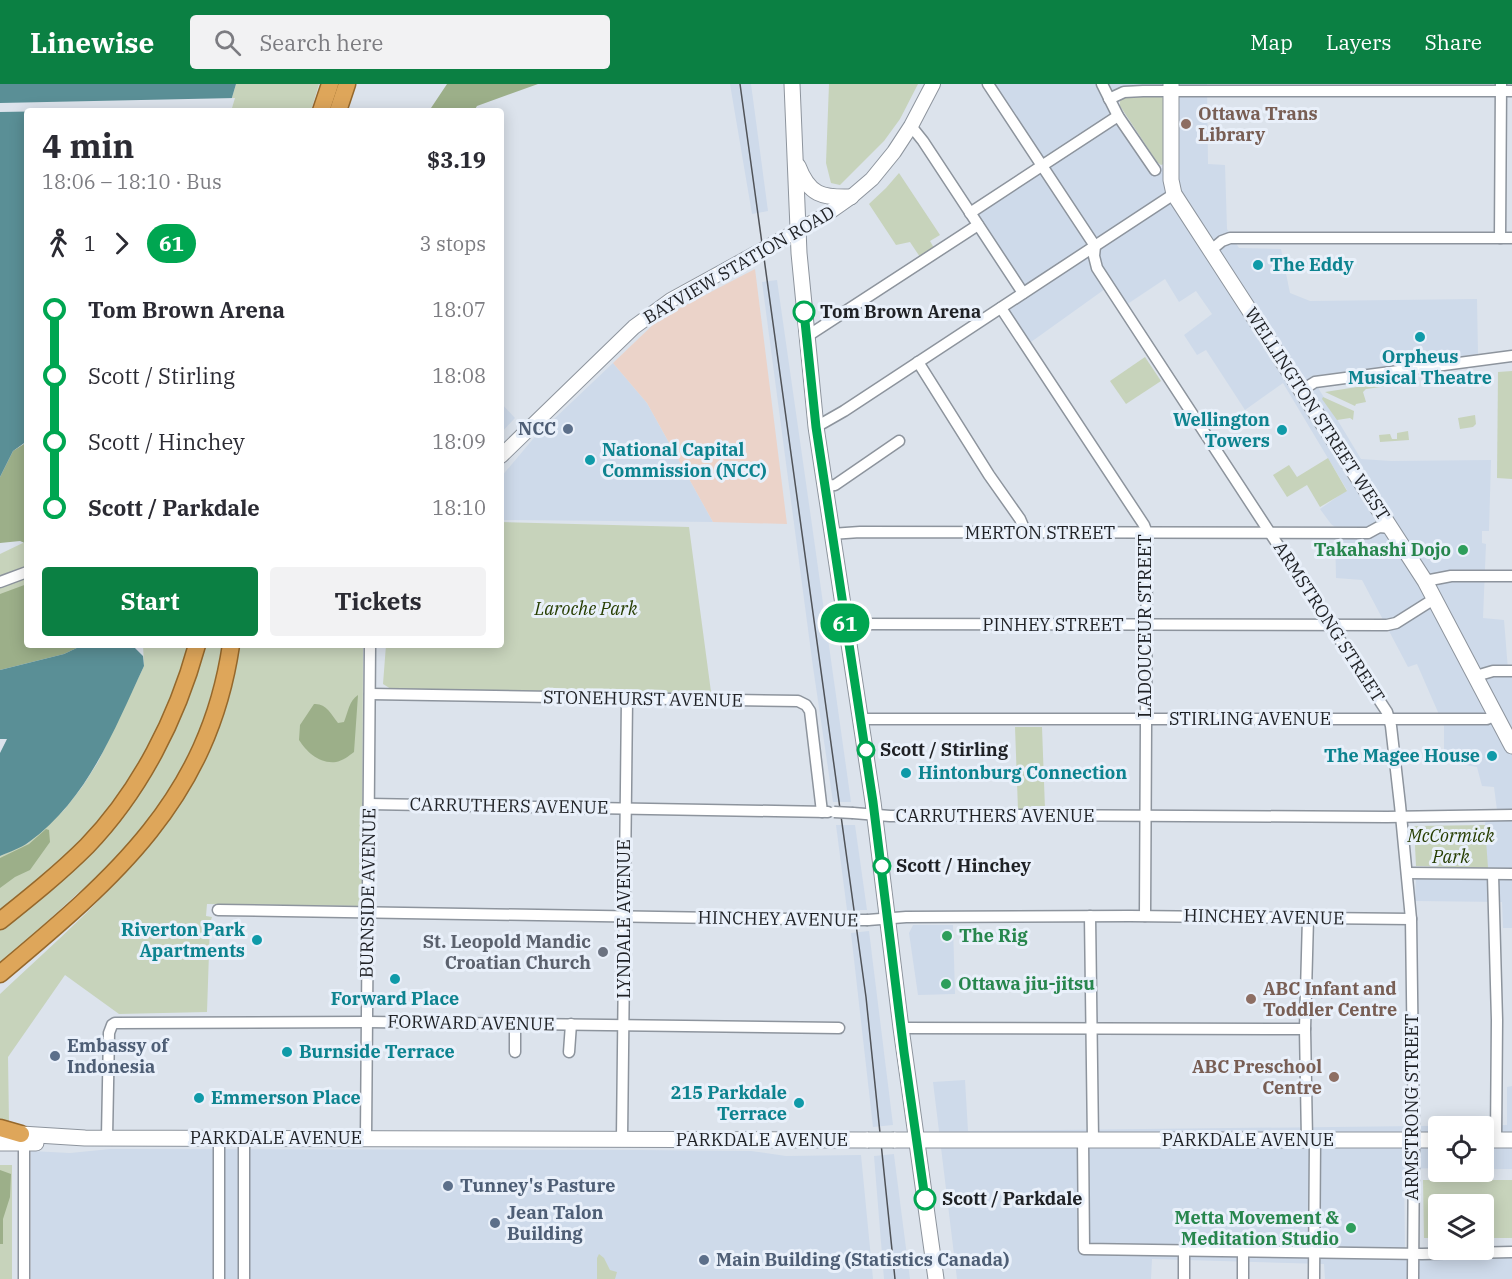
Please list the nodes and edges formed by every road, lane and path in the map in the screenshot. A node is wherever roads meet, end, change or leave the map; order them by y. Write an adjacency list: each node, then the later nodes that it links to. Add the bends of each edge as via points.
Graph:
1 (330, 84): 10 (highway)
2 (347, 84): 11 (highway)
3 (792, 84): 14 (main road)
4 (933, 84): 13 (street, BAYVIEW STATION ROAD)
5 (988, 84): 15 (street, ARMSTRONG STREET)
6 (1102, 84): 9 (street)
7 (1171, 88): 8 (street); 9 (street, via 1124,92); 17 (main road)
8 (1505, 89): 22 (street)
9 (1109, 99): 12 (street)
10 (322, 108)
11 (339, 108)
12 (1118, 116): 15 (street); 16 (street)
13 (911, 126): 18 (street, BAYVIEW STATION ROAD, via 885,165); 19 (street)
14 (795, 157): 18 (main road, via 803,179 813,191 830,197); 21 (main road)
15 (1042, 166): 19 (street); 24 (street, ARMSTRONG STREET)
16 (1155, 170)
17 (1172, 187): 24 (street); 25 (main road, WELLINGTON STREET WEST)
18 (851, 197): 21 (street, BAYVIEW STATION ROAD)
19 (970, 213): 20 (street)
20 (978, 225): 26 (street); 28 (street)
21 (798, 230): 28 (main road); 34 (street, BAYVIEW STATION ROAD, via 651,314)
22 (1500, 238): 23 (street); 25 (street, via 1230,238)
23 (1512, 238)
24 (1095, 246): 26 (street); 39 (street, ARMSTRONG STREET, via 1097,268)
25 (1210, 251): 31 (main road, WELLINGTON STREET WEST)
26 (1023, 293): 27 (street)
27 (1001, 308): 30 (street); 38 (street, LADOUCEUR STREET)
28 (806, 338): 32 (main road)
29 (1512, 356): 31 (street, via 1315,382)
30 (918, 362): 32 (street); 37 (street)
31 (1302, 390): 36 (main road, WELLINGTON STREET WEST)
32 (816, 427): 35 (main road)
33 (899, 441): 35 (street, via 835,485)
34 (504, 453)
35 (825, 486): 40 (main road)
36 (1391, 528): 39 (street, MERTON STREET, via 1379,527 1368,533); 43 (main road, WELLINGTON STREET WEST)
37 (1026, 532): 38 (street, MERTON STREET); 40 (street, MERTON STREET)
38 (1147, 532): 39 (street, MERTON STREET); 47 (street, LADOUCEUR STREET)
39 (1270, 533): 48 (street, ARMSTRONG STREET)
40 (831, 534): 46 (main road)
41 (24, 573): 44 (street)
42 (1512, 576): 43 (street, via 1451,576)
43 (1425, 581): 45 (main road, WELLINGTON STREET WEST)
44 (0, 582)
45 (1434, 599): 48 (street, PINHEY STREET, via 1392,624); 53 (main road, WELLINGTON STREET WEST)
46 (845, 624): 47 (street, PINHEY STREET); 57 (main road)
47 (1147, 625): 48 (street, PINHEY STREET); 58 (street, LADOUCEUR STREET)
48 (1330, 625): 59 (street, ARMSTRONG STREET)
49 (195, 648): 78 (highway, via 173,714 131,790 88,845)
50 (230, 648): 71 (highway, via 210,726 180,788 151,832)
51 (371, 648): 54 (street, BURNSIDE AVENUE)
52 (1512, 671): 53 (street, via 1493,670)
53 (1476, 676): 56 (main road, WELLINGTON STREET WEST)
54 (370, 694): 55 (street, STONEHURST AVENUE); 61 (street, BURNSIDE AVENUE)
55 (627, 699): 62 (street, LYNDALE AVENUE); 63 (street, STONEHURST AVENUE, via 798,701 806,705 811,714)
56 (1496, 715): 59 (street, STIRLING AVENUE, via 1487,719); 60 (main road, WELLINGTON STREET WEST)
57 (860, 719): 58 (street, STIRLING AVENUE); 64 (main road)
58 (1145, 719): 59 (street, STIRLING AVENUE); 66 (street, LADOUCEUR STREET)
59 (1389, 719): 67 (street, ARMSTRONG STREET)
60 (1512, 746)
61 (369, 804): 62 (street, CARRUTHERS AVENUE); 73 (street, BURNSIDE AVENUE)
62 (625, 809): 63 (street, CARRUTHERS AVENUE); 74 (street, LYNDALE AVENUE)
63 (822, 812): 64 (street, CARRUTHERS AVENUE, bridge)
64 (875, 814): 66 (street, CARRUTHERS AVENUE); 79 (main road)
65 (1512, 814): 67 (street, CARRUTHERS AVENUE)
66 (1145, 816): 67 (street, CARRUTHERS AVENUE); 76 (street, LADOUCEUR STREET)
67 (1401, 816): 68 (street, ARMSTRONG STREET)
68 (1407, 873): 70 (street); 80 (street, ARMSTRONG STREET)
69 (1512, 874): 70 (street)
70 (1493, 875): 93 (street, via 1497,1020)
71 (78, 909): 81 (highway); 82 (highway)
72 (218, 910): 73 (street, HINCHEY AVENUE)
73 (368, 912): 74 (street, HINCHEY AVENUE); 83 (street, BURNSIDE AVENUE)
74 (624, 916): 79 (street, HINCHEY AVENUE, bridge); 86 (street, LYNDALE AVENUE)
75 (1090, 916): 76 (street, HINCHEY AVENUE); 79 (street, HINCHEY AVENUE); 89 (street)
76 (1145, 916): 77 (street, HINCHEY AVENUE)
77 (1308, 918): 80 (street, HINCHEY AVENUE); 90 (street)
78 (0, 919)
79 (889, 919): 88 (main road)
80 (1411, 919): 105 (street, ARMSTRONG STREET)
81 (0, 974)
82 (0, 986)
83 (367, 1022): 84 (street, FORWARD AVENUE); 96 (street, FORWARD AVENUE, via 112,1025); 99 (street, BURNSIDE AVENUE)
84 (515, 1023): 85 (street, FORWARD AVENUE); 91 (street)
85 (571, 1024): 86 (street, FORWARD AVENUE); 92 (street)
86 (623, 1025): 87 (street, FORWARD AVENUE); 101 (street, LYNDALE AVENUE)
87 (839, 1028)
88 (901, 1028): 89 (street); 102 (main road)
89 (1091, 1028): 90 (street); 103 (street)
90 (1305, 1029): 104 (street)
91 (515, 1052)
92 (569, 1052)
93 (1491, 1116)
94 (0, 1128): 100 (highway)
95 (0, 1134): 100 (highway)
96 (107, 1137): 97 (main road, PARKDALE AVENUE); 100 (main road, PARKDALE AVENUE)
97 (219, 1138): 98 (main road, PARKDALE AVENUE); 116 (street)
98 (244, 1138): 99 (main road, PARKDALE AVENUE); 117 (street)
99 (366, 1138): 101 (main road, PARKDALE AVENUE)
100 (23, 1139): 109 (main road, PARKDALE AVENUE); 115 (street)
101 (622, 1139): 102 (main road, PARKDALE AVENUE, bridge)
102 (916, 1140): 103 (main road, PARKDALE AVENUE); 118 (main road)
103 (1088, 1140): 104 (main road, PARKDALE AVENUE); 110 (street, via 1084,1249)
104 (1311, 1140): 105 (main road, PARKDALE AVENUE); 112 (street)
105 (1414, 1140): 106 (main road, PARKDALE AVENUE); 114 (street, ARMSTRONG STREET)
106 (1428, 1140)
107 (1494, 1140): 108 (main road)
108 (1512, 1140)
109 (0, 1143)
110 (1184, 1251): 111 (street); 119 (street)
111 (1243, 1252): 112 (street); 120 (street)
112 (1314, 1252): 114 (street); 121 (street)
113 (1512, 1252): 114 (street)
114 (1413, 1253): 122 (street, ARMSTRONG STREET)
115 (24, 1279)
116 (219, 1279)
117 (244, 1279)
118 (936, 1279)
119 (1184, 1279)
120 (1243, 1279)
121 (1314, 1279)
122 (1413, 1279)

